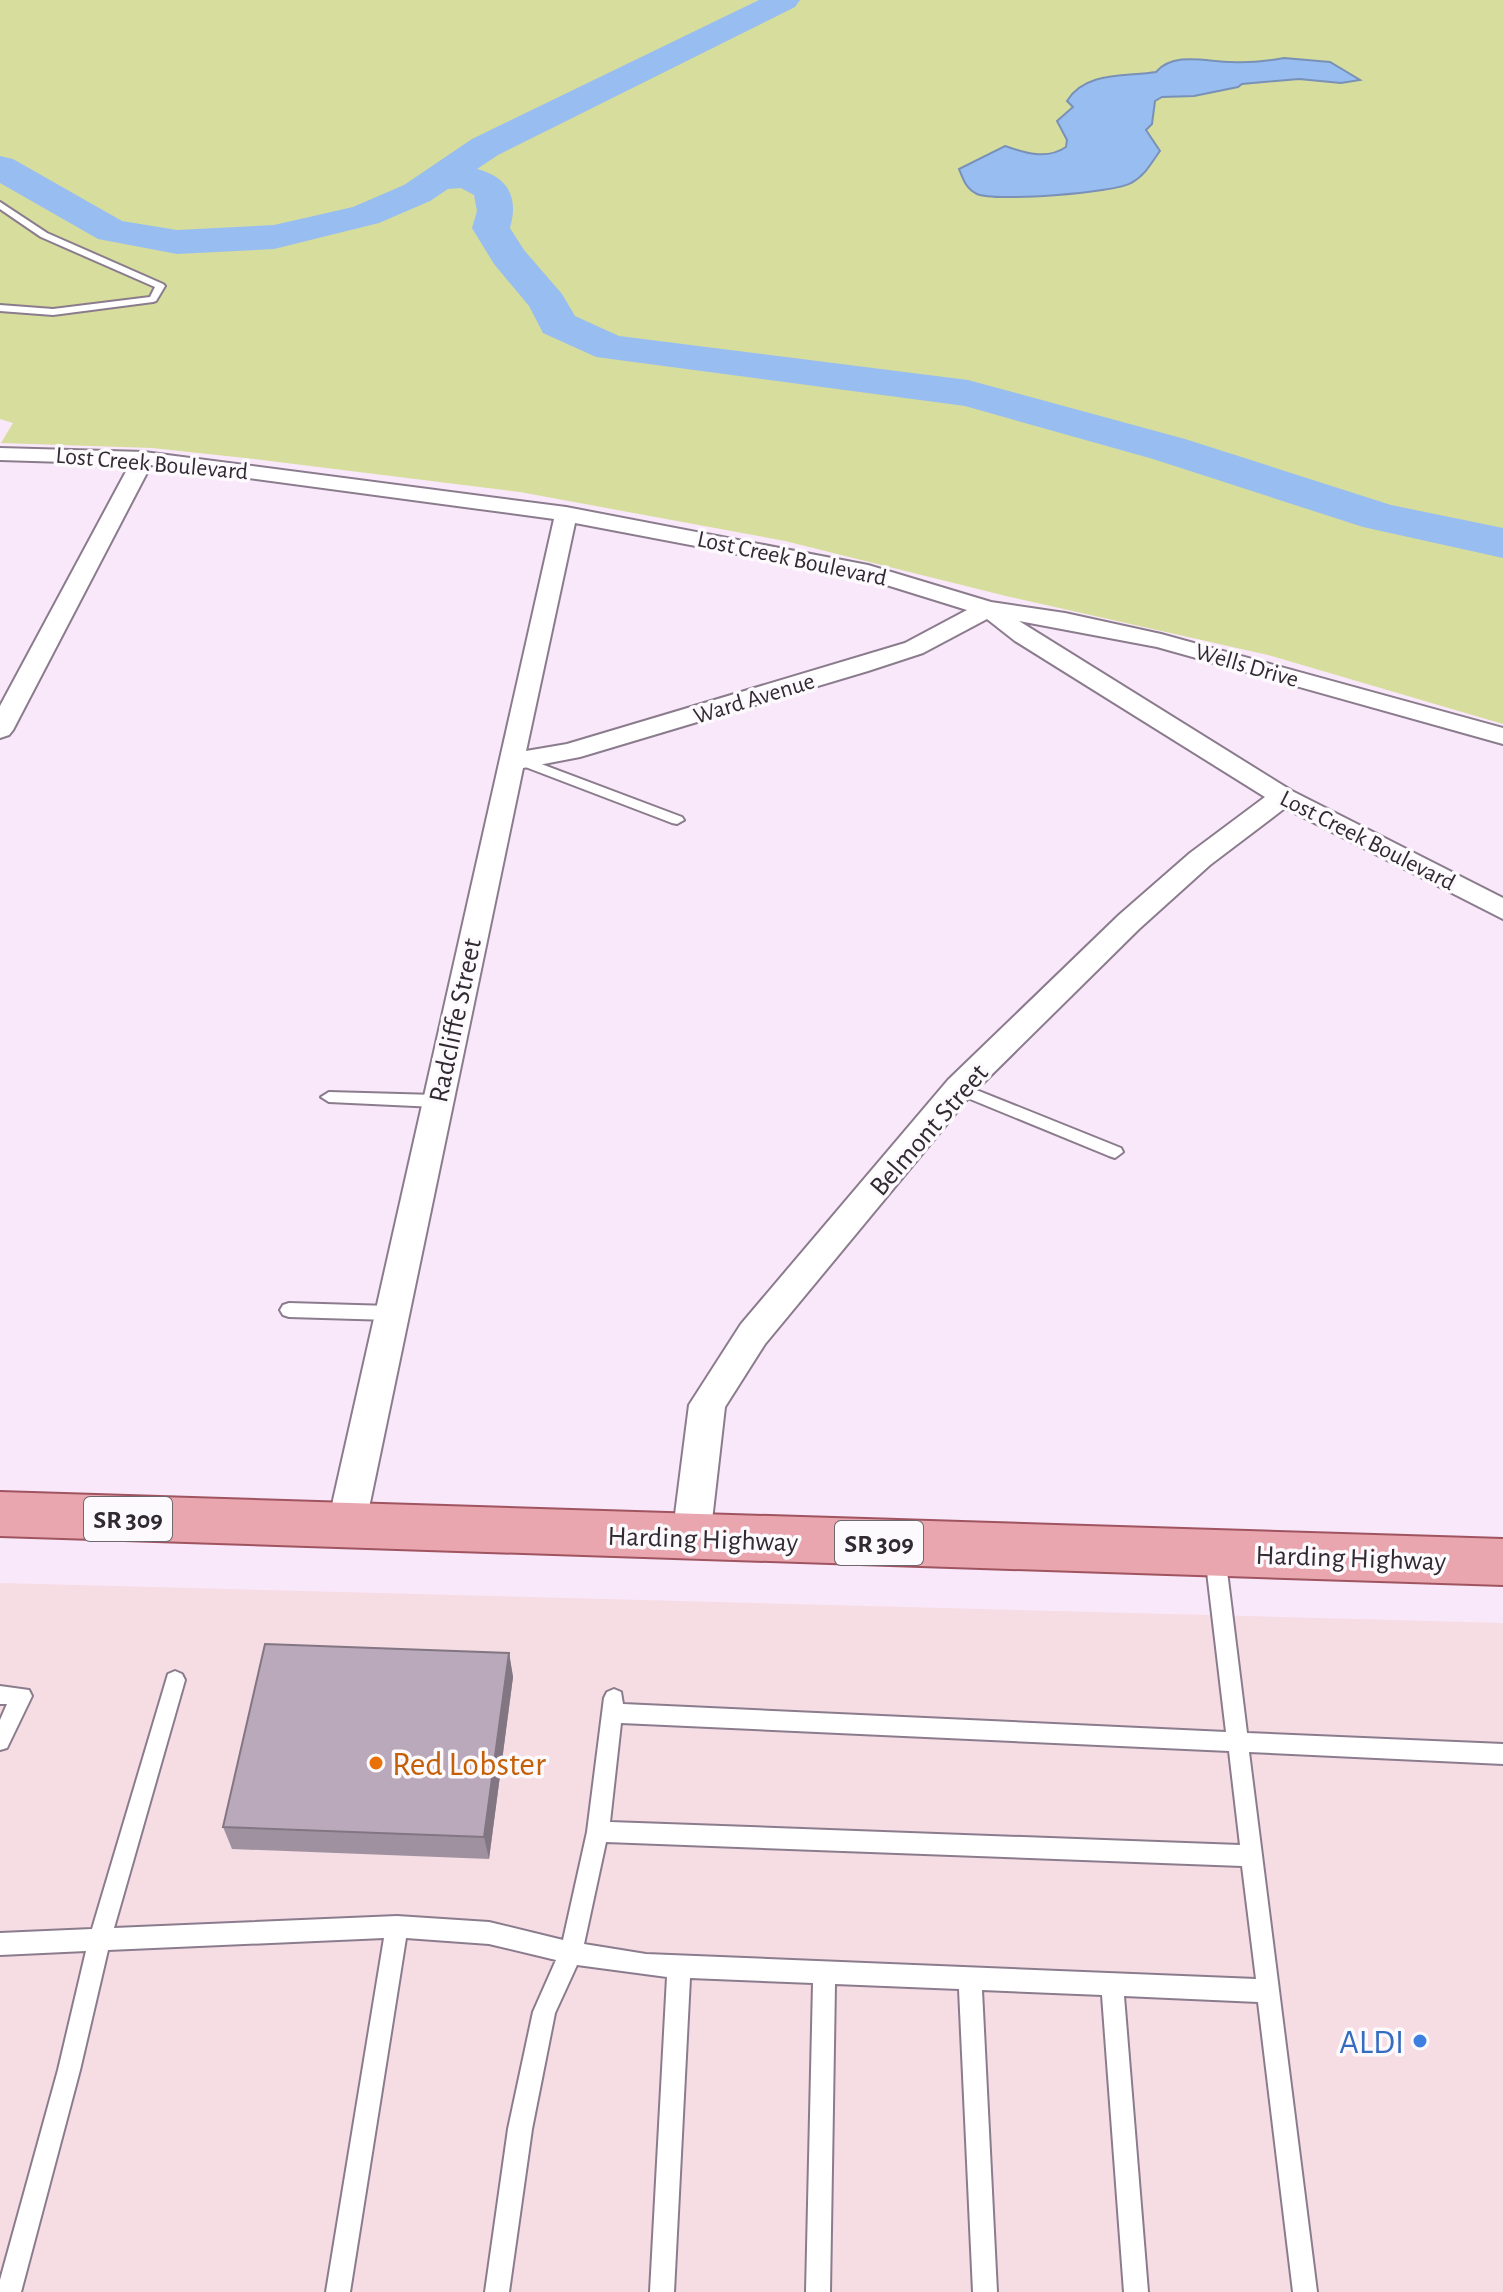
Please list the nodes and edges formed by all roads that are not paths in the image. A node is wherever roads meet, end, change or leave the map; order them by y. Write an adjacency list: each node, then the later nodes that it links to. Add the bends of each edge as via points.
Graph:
1 (0, 205): 2 (lane, via 44,235 160,286 153,299 53,312)
2 (0, 308)
3 (0, 454): 4 (street, Lost Creek Boulevard)
4 (144, 458): 5 (street, Lost Creek Boulevard); 7 (street)
5 (566, 514): 6 (street, Lost Creek Boulevard, via 838,566); 9 (street, Radcliffe Street)
6 (988, 609): 8 (street, Wells Drive, via 1161,641); 9 (street, Ward Avenue, via 914,648 571,751); 10 (street, Lost Creek Boulevard)
7 (0, 730)
8 (1503, 736)
9 (516, 761): 11 (lane); 15 (street, Radcliffe Street)
10 (1283, 797): 12 (street, Lost Creek Boulevard); 13 (street, Belmont Street, via 1200,859 1129,922)
11 (677, 820)
12 (1503, 910)
13 (959, 1088): 16 (lane); 21 (street, Belmont Street, via 753,1334 707,1405)
14 (329, 1097): 15 (lane)
15 (436, 1101): 18 (street, Radcliffe Street)
16 (1115, 1152)
17 (289, 1310): 18 (lane)
18 (390, 1313): 20 (street, Radcliffe Street)
19 (0, 1514): 20 (main road, Harding Highway / SR 309)
20 (346, 1527): 21 (main road, Harding Highway / SR 309)
21 (691, 1538): 22 (main road, Harding Highway / SR 309)
22 (1215, 1553): 23 (main road, Harding Highway / SR 309); 27 (lane)
23 (1503, 1562)
24 (175, 1680): 32 (lane)
25 (0, 1695): 26 (lane, via 22,1696)
26 (0, 1741)
27 (1237, 1741): 28 (lane); 29 (lane, via 613,1705); 30 (lane)
28 (1503, 1754)
29 (598, 1832): 30 (lane); 34 (lane)
30 (1251, 1856): 39 (lane)
31 (397, 1927): 32 (lane); 34 (lane, via 489,1933); 41 (lane)
32 (99, 1942): 33 (lane); 40 (lane)
33 (0, 1944)
34 (571, 1953): 35 (lane); 42 (lane, via 544,2012 520,2129)
35 (679, 1967): 36 (lane); 43 (lane)
36 (824, 1973): 37 (lane); 44 (lane)
37 (970, 1979): 38 (lane); 45 (lane)
38 (1112, 1984): 39 (lane); 46 (lane)
39 (1267, 1991): 47 (lane)
40 (9, 2292)
41 (338, 2292)
42 (497, 2292)
43 (662, 2292)
44 (818, 2292)
45 (985, 2292)
46 (1136, 2292)
47 (1305, 2292)

